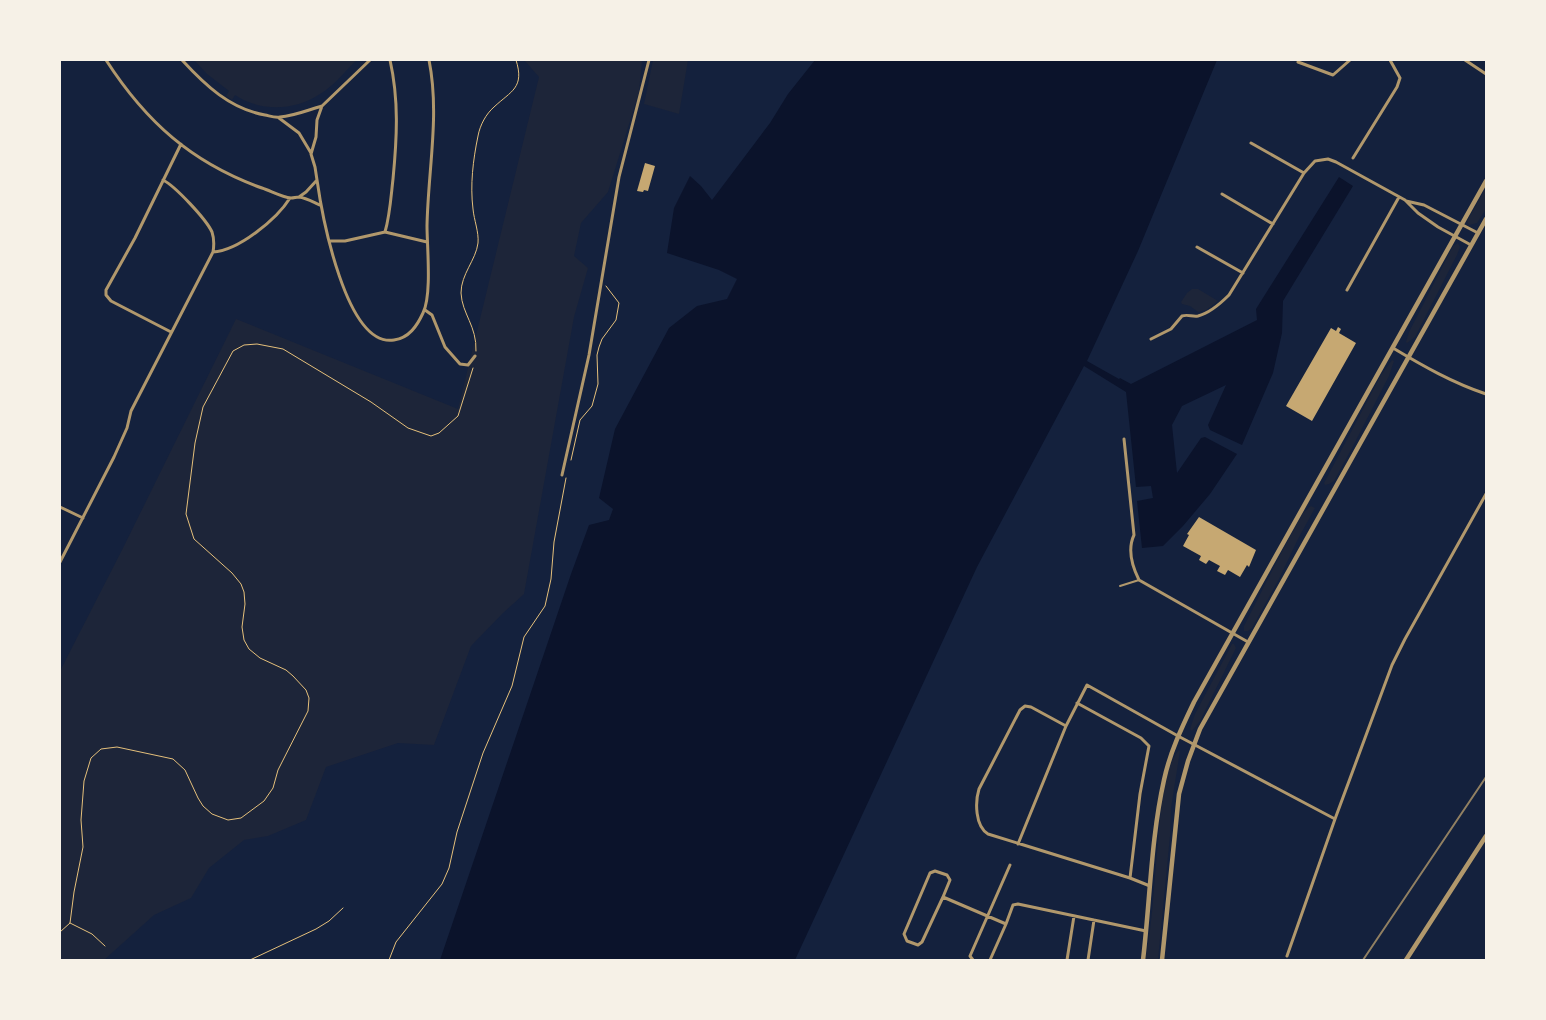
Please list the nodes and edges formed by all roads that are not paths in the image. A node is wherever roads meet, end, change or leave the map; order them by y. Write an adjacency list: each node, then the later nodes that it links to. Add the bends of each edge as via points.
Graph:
1 (106, 60): 15 (street, via 149,117)
2 (182, 60): 13 (street, via 215,92 234,105 250,113)
3 (370, 60): 12 (street)
4 (390, 60): 31 (street, via 396,90 397,126)
5 (429, 60): 35 (street, via 435,112)
6 (649, 60): 49 (street, via 619,177 588,360)
7 (1350, 60): 10 (street, via 1333,75)
8 (1390, 60): 17 (street, via 1400,78 1397,87)
9 (1465, 60): 11 (street)
10 (1298, 62)
11 (1486, 74)
12 (322, 106): 13 (street); 16 (street)
13 (279, 118): 16 (street, via 299,133)
14 (1252, 143): 18 (street)
15 (181, 144): 19 (street); 25 (street, via 228,174)
16 (311, 154): 20 (street)
17 (1353, 158)
18 (1304, 173): 24 (street, via 1315,161 1328,159); 29 (street)
19 (162, 180): 38 (street, via 190,204 211,231); 42 (street, via 106,290 111,301)
20 (317, 180): 23 (street); 27 (street)
21 (1486, 181): 30 (street)
22 (1222, 194): 29 (street)
23 (298, 197): 25 (street); 27 (street)
24 (1399, 197): 26 (street); 40 (street)
25 (291, 198): 38 (street, via 256,233 222,251)
26 (1406, 200): 30 (street, via 1424,205); 33 (street, via 1418,213)
27 (321, 205): 34 (street)
28 (1486, 219): 32 (street)
29 (1273, 224): 39 (street)
30 (1461, 224): 32 (street); 33 (street)
31 (385, 232): 34 (street); 35 (street)
32 (1478, 233): 36 (street)
33 (1455, 236): 36 (street); 44 (street)
34 (330, 241): 41 (street, via 350,304 362,324 375,337 391,341 406,337 414,330)
35 (427, 242): 41 (street)
36 (1471, 245): 46 (street)
37 (1197, 248): 39 (street)
38 (213, 252): 42 (street)
39 (1243, 273): 43 (street, via 1229,295 1212,310 1198,316 1182,316 1170,329)
40 (1347, 290)
41 (425, 310): 45 (street, via 433,318 445,347 460,364 468,365)
42 (171, 332): 52 (street)
43 (1151, 339)
44 (1393, 348): 46 (street); 56 (street)
45 (475, 356)
46 (1409, 358): 47 (street); 57 (street)
47 (1486, 394)
48 (1124, 439): 54 (street, via 1134,535 1130,546 1132,567)
49 (562, 475)
50 (1486, 494): 62 (street, via 1400,648)
51 (60, 507): 52 (street)
52 (83, 518): 53 (street)
53 (60, 562)
54 (1139, 580): 55 (lane); 56 (street)
55 (1120, 586)
56 (1232, 634): 57 (street); 60 (street)
57 (1248, 642): 61 (street)
58 (1077, 704): 59 (street); 60 (street, via 1087,685); 66 (street, via 1141,738 1149,746)
59 (1066, 726): 64 (street); 64 (street, via 1025,706 979,789 976,798 982,831)
60 (1178, 736): 61 (street); 67 (street, via 1162,788)
61 (1194, 744): 62 (street); 80 (street, via 1179,794)
62 (1335, 819): 74 (street)
63 (1486, 836): 81 (street)
64 (1018, 844): 66 (street)
65 (1010, 865): 69 (street)
66 (1130, 878): 67 (street)
67 (1151, 887): 73 (street)
68 (943, 897): 68 (street, via 922,942 918,945 907,940 904,934 930,873 935,871 947,875 950,880); 69 (street)
69 (986, 916): 72 (street); 75 (street, via 970,956)
70 (1074, 916): 71 (street); 72 (street, via 1018,904 1013,905); 77 (street)
71 (1094, 920): 73 (street); 78 (street)
72 (1006, 924): 76 (street)
73 (1146, 931): 79 (street)
74 (1288, 956)
75 (973, 960)
76 (990, 960)
77 (1067, 960)
78 (1088, 960)
79 (1143, 960)
80 (1162, 960)
81 (1406, 960)

